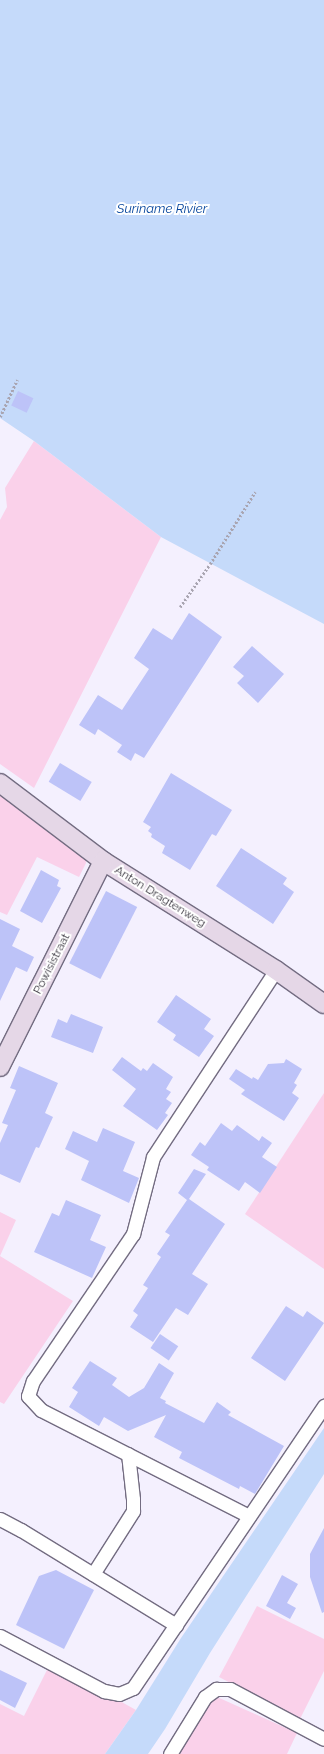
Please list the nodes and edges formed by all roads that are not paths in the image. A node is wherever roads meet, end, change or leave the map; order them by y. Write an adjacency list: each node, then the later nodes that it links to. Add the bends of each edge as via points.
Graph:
1 (0, 783): 2 (main road, Anton Dragtenweg)
2 (103, 861): 3 (main road, Anton Dragtenweg); 5 (main road, Powisistraat)
3 (276, 970): 4 (main road, Anton Dragtenweg); 7 (street, via 153,1157 134,1234 33,1381 28,1396 41,1410)
4 (324, 1004)
5 (0, 1067)
6 (324, 1406): 8 (street)
7 (128, 1454): 8 (street); 10 (street, via 133,1511)
8 (249, 1516): 11 (street)
9 (0, 1519): 10 (street)
10 (93, 1574): 11 (street)
11 (176, 1624): 12 (street, via 133,1688 118,1694 104,1691)
12 (0, 1636)
13 (324, 1739): 14 (street, via 230,1689 216,1688 205,1697)
14 (170, 1754)

